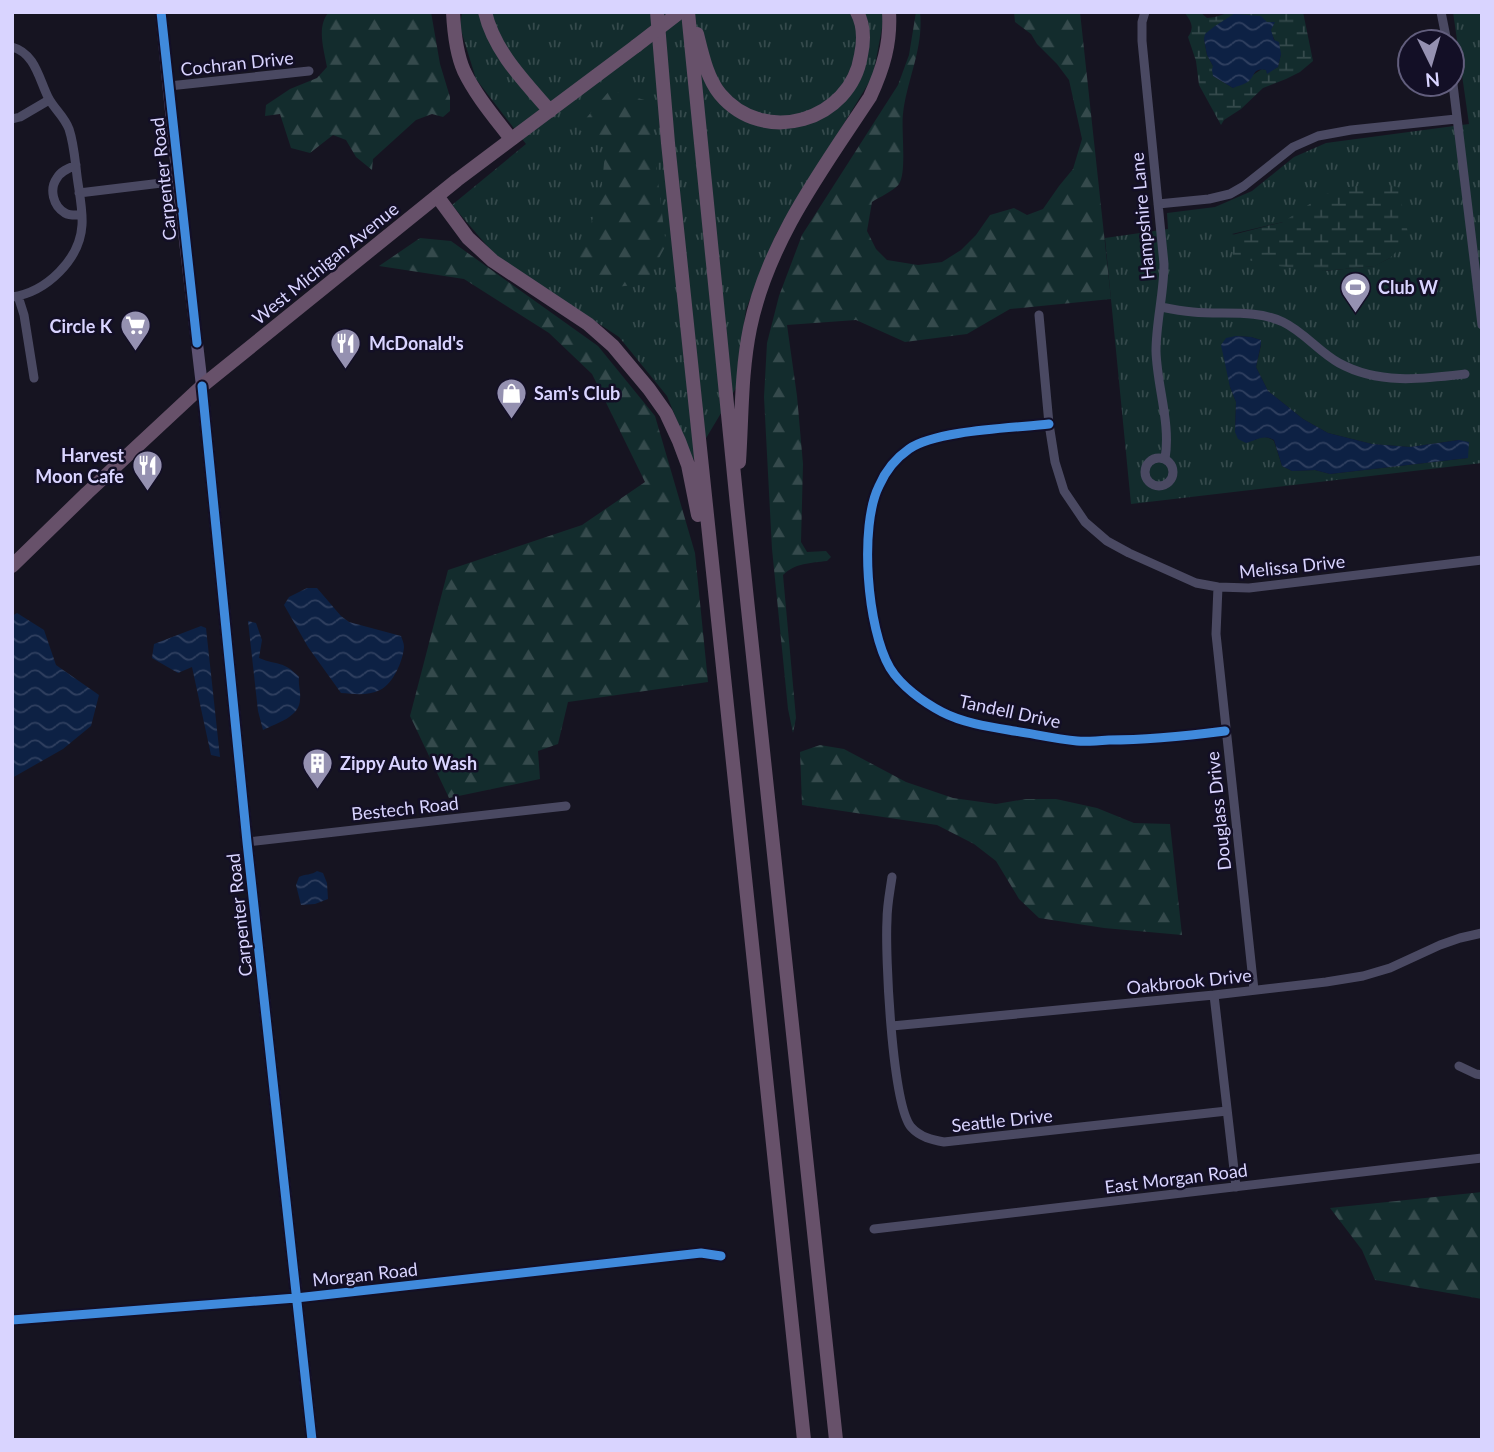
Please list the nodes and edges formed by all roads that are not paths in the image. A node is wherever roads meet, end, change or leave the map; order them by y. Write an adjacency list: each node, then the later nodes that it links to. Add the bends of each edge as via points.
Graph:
1 (161, 12): 12 (main road, Carpenter Road)
2 (453, 12): 18 (highway, via 464,70)
3 (485, 12): 15 (highway, via 495,41)
4 (655, 12): 38 (highway)
5 (680, 12): 15 (highway, West Michigan Avenue, bridge)
6 (689, 12): 7 (highway, via 706,68 719,93 749,116 783,122 818,114 844,94 863,47); 34 (highway)
7 (857, 12)
8 (889, 12): 34 (highway, via 888,47 877,82 786,228 764,281 750,328 743,376)
9 (1145, 12): 23 (street, Hampshire Lane, via 1142,41)
10 (12, 47): 14 (street, via 30,58)
11 (309, 71): 12 (street, Cochran Drive)
12 (169, 86): 20 (main road, Carpenter Road)
13 (1454, 98): 17 (street)
14 (49, 100): 16 (street); 19 (street, via 68,127)
15 (550, 111): 18 (highway, West Michigan Avenue)
16 (12, 119)
17 (1456, 119): 23 (street, via 1318,136 1293,146 1230,194); 28 (street)
18 (512, 139): 22 (highway, West Michigan Avenue)
19 (76, 164): 21 (street); 24 (street, via 56,178 53,196 64,212)
20 (178, 181): 21 (street); 31 (main road, Carpenter Road)
21 (79, 192): 24 (street)
22 (438, 196): 31 (highway, West Michigan Avenue); 38 (highway, via 468,238 493,261 588,324 649,388 666,413 688,466)
23 (1158, 204): 26 (street, Hampshire Lane, via 1164,264)
24 (82, 215): 25 (street, via 78,244 57,275)
25 (15, 296): 30 (street, via 24,315)
26 (1161, 307): 29 (street, via 1283,322 1339,363 1367,374 1398,380); 33 (street, Hampshire Lane, via 1156,353 1168,442)
27 (1039, 315): 32 (street, Melissa Drive)
28 (1482, 325)
29 (1465, 374)
30 (34, 379)
31 (202, 386): 36 (highway, West Michigan Avenue); 41 (main road, Carpenter Road)
32 (1049, 424): 37 (street, Melissa Drive, via 1064,491 1085,522 1129,553 1196,583); 39 (street, Tandell Drive, via 939,438 911,448 892,464 878,486 870,513 868,550 876,636 890,668 909,691 943,713 982,725 1077,741)
33 (1165, 459)
34 (737, 505): 56 (highway)
35 (1482, 560): 37 (street, Melissa Drive, via 1249,588)
36 (12, 566)
37 (1219, 587): 39 (street, Douglass Drive, via 1216,634)
38 (715, 599): 58 (highway)
39 (1225, 732): 44 (street, Douglass Drive)
40 (566, 806): 41 (street, Bestech Road)
41 (247, 842): 54 (main road, Carpenter Road)
42 (892, 877): 46 (street, Seattle Drive, via 886,954)
43 (1482, 933): 44 (street, Oakbrook Drive, via 1363,976)
44 (1254, 990): 45 (street, Oakbrook Drive)
45 (1214, 995): 46 (street, Oakbrook Drive); 49 (street)
46 (892, 1026): 49 (street, Seattle Drive, via 906,1118 912,1128 933,1141)
47 (1459, 1066): 48 (street)
48 (1482, 1075)
49 (1227, 1111): 51 (street)
50 (1482, 1158): 51 (street, East Morgan Road)
51 (1236, 1187): 52 (street, East Morgan Road)
52 (874, 1229)
53 (721, 1256): 54 (street, Morgan Road, via 701,1253)
54 (296, 1298): 55 (street, Morgan Road); 57 (main road, Carpenter Road)
55 (12, 1320)
56 (836, 1437)
57 (312, 1440)
58 (804, 1440)

